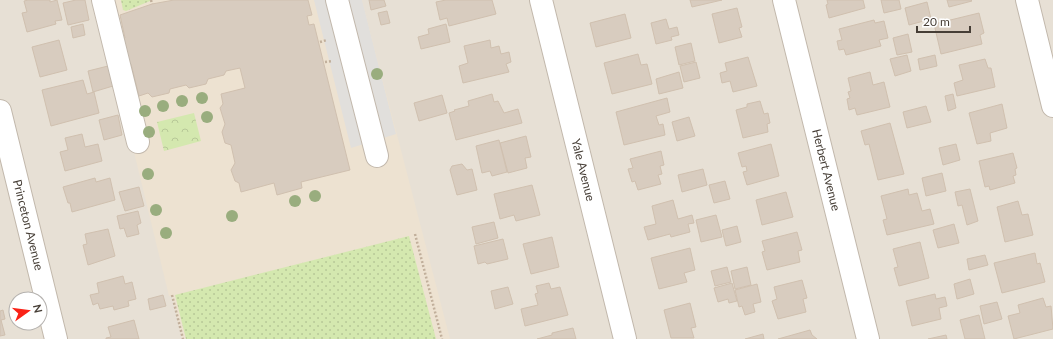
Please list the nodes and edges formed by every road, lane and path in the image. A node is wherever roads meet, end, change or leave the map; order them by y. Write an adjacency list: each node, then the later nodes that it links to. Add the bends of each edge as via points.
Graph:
1 (103, 0): 10 (street)
2 (151, 0): 7 (path)
3 (337, 0): 11 (street)
4 (541, 0): 17 (street, Yale Avenue)
5 (784, 0): 18 (street, Herbert Avenue)
6 (1027, 0): 8 (street)
7 (152, 4)
8 (1053, 106)
9 (0, 111): 14 (street, Princeton Avenue)
10 (138, 142)
11 (376, 156)
12 (415, 234): 16 (path)
13 (172, 296): 15 (path)
14 (56, 339)
15 (183, 339)
16 (442, 339)
17 (624, 339)
18 (868, 339)

